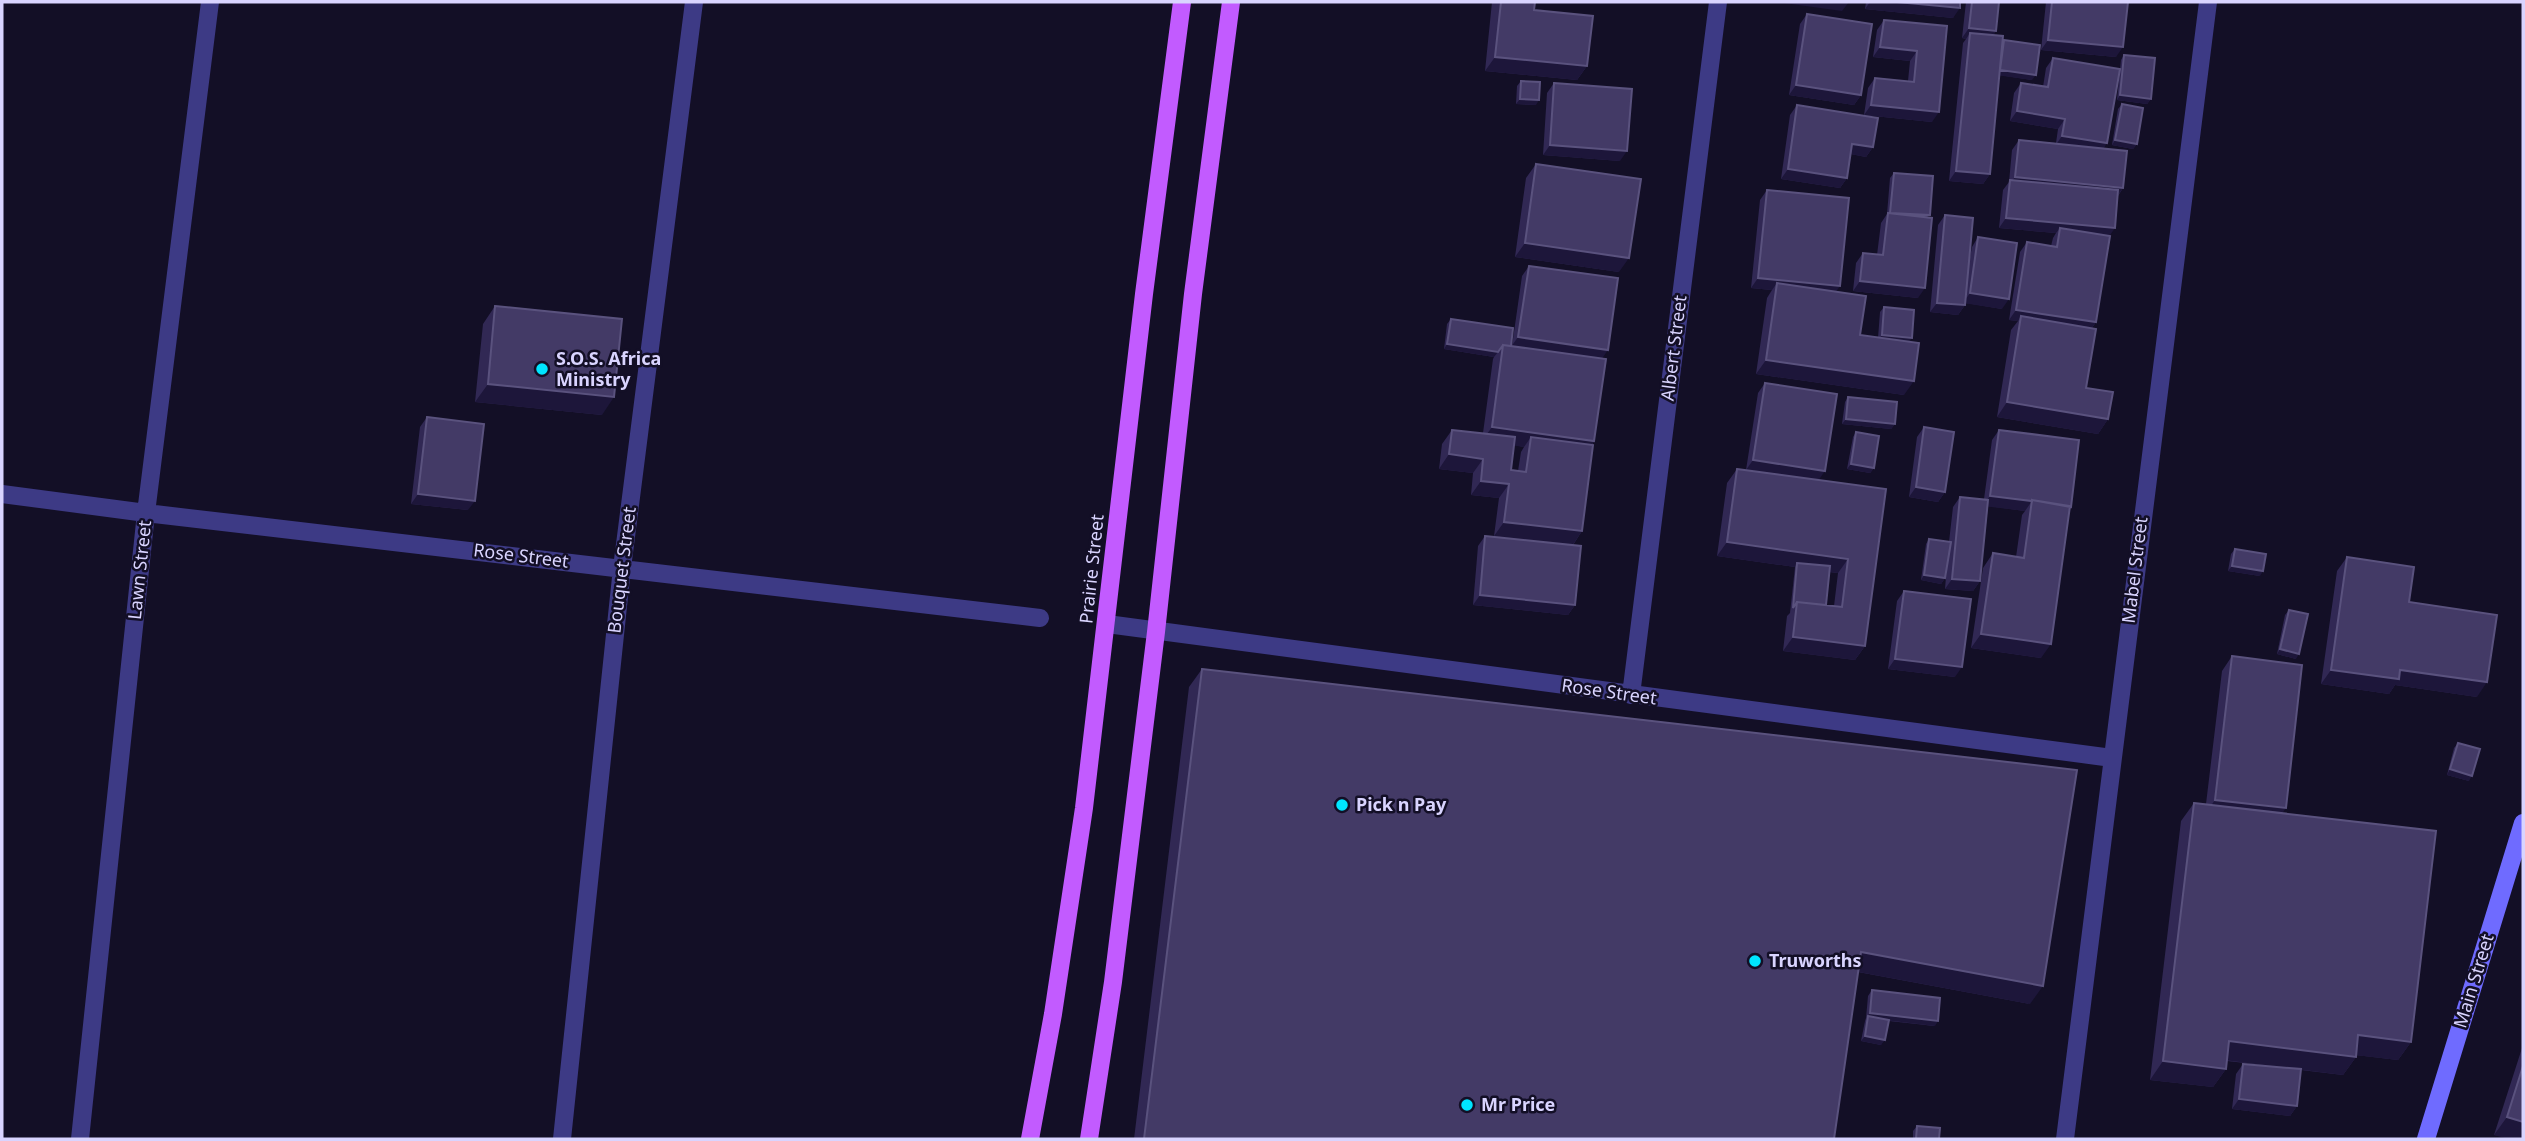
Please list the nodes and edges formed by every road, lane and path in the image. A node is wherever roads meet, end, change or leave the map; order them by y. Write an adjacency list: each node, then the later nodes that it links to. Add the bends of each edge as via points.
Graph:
1 (210, 2): 8 (street, Lawn Street)
2 (694, 2): 9 (street, Bouquet Street)
3 (1182, 2): 11 (main road, Prairie Street)
4 (1231, 2): 12 (main road)
5 (1718, 2): 13 (street, Albert Street)
6 (2208, 2): 14 (street, Mabel Street)
7 (2, 494): 8 (street, Rose Street)
8 (146, 513): 9 (street, Rose Street); 16 (street, Lawn Street)
9 (622, 568): 10 (street, Rose Street); 17 (street, Bouquet Street)
10 (1040, 618)
11 (1107, 624): 12 (street, Rose Street); 18 (main road, Prairie Street, via 1084,808)
12 (1156, 632): 13 (street, Rose Street); 19 (main road)
13 (1631, 695): 14 (street, Rose Street)
14 (2112, 758): 20 (street, Mabel Street)
15 (2523, 823): 21 (main road, Main Street)
16 (80, 1139)
17 (562, 1139)
18 (1030, 1139)
19 (1089, 1139)
20 (2065, 1139)
21 (2426, 1139)

